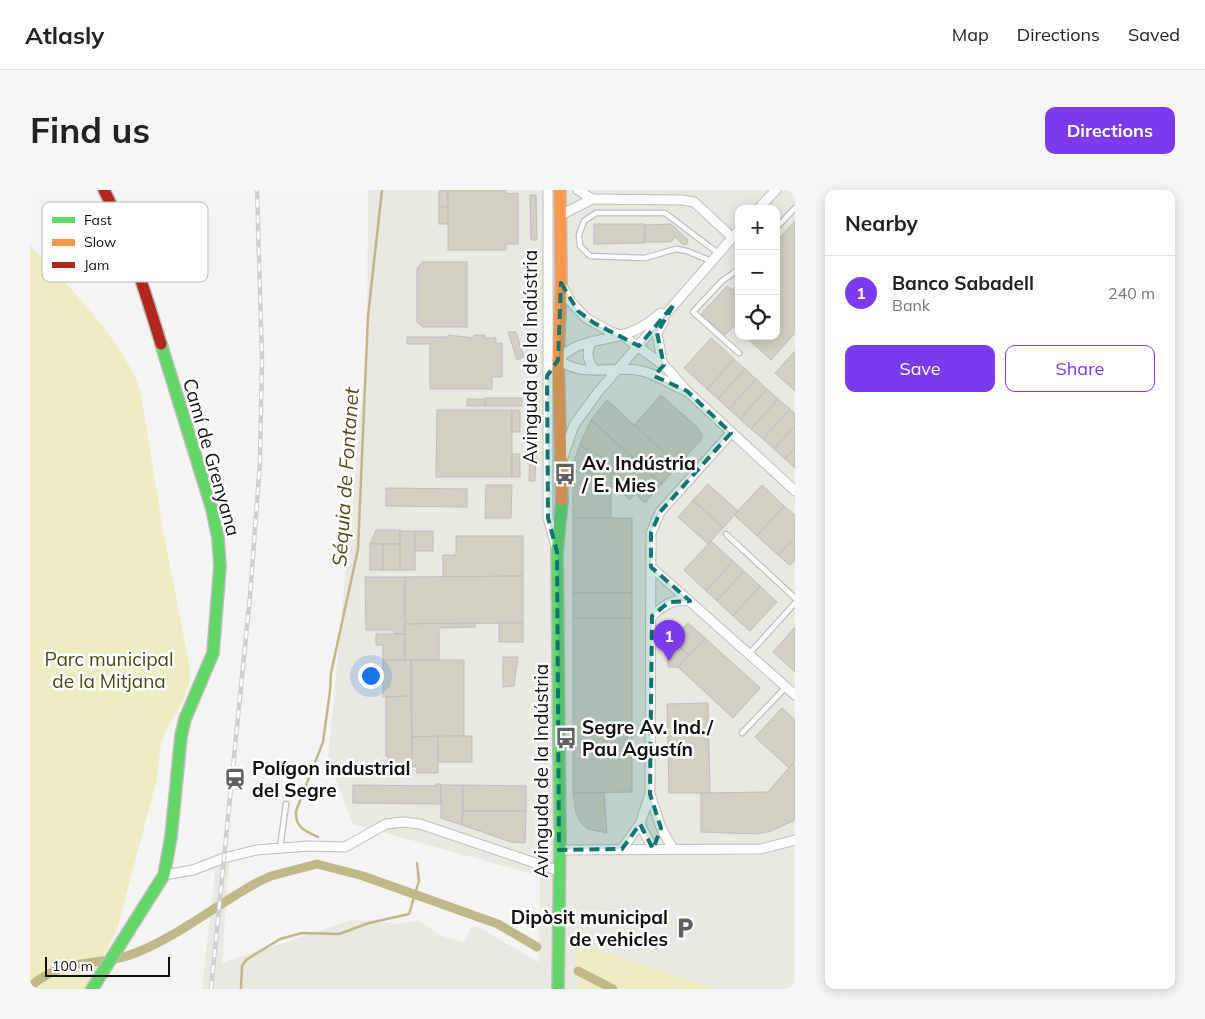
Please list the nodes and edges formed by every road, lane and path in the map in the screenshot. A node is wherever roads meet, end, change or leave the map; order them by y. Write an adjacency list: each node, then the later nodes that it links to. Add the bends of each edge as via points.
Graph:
1 (104, 190): 7 (street, Camí de Grenyana)
2 (548, 190): 22 (street, Avinguda de la Indústria)
3 (560, 190): 10 (street, Avinguda de la Indústria)
4 (578, 190): 6 (street)
5 (776, 190): 8 (street)
6 (592, 199): 10 (street); 13 (street, via 694,202)
7 (110, 202)
8 (762, 205)
9 (795, 208): 11 (lane)
10 (561, 215): 18 (street, Avinguda de la Indústria)
11 (780, 224)
12 (735, 234): 13 (street)
13 (732, 237): 14 (street)
14 (718, 253): 15 (street); 15 (lane, via 666,213 596,213 584,221 579,236 580,246 590,256 645,258 676,249)
15 (711, 261): 19 (street)
16 (735, 272): 24 (lane, via 693,312)
17 (142, 282): 58 (street, Camí de Grenyana, via 198,459 220,552 213,653 185,719 178,751 171,837)
18 (561, 283): 20 (street, via 571,302 586,318 601,328); 25 (street, Avinguda de la Indústria)
19 (674, 304): 20 (street, via 643,327); 23 (street); 26 (street, via 658,333)
20 (622, 335): 21 (street); 23 (street)
21 (592, 341): 25 (street, via 569,349); 28 (street, via 587,351)
22 (547, 345): 25 (street); 29 (street, Avinguda de la Indústria)
23 (639, 346): 26 (street); 27 (street)
24 (739, 353)
25 (558, 360): 28 (street, via 574,368); 29 (street); 33 (street, Avinguda de la Indústria)
26 (664, 365): 30 (street); 31 (street)
27 (617, 369): 28 (street); 30 (street, via 636,370); 33 (street, via 574,424)
28 (594, 370)
29 (547, 376): 36 (street, Avinguda de la Indústria, via 548,518)
30 (654, 376): 31 (street)
31 (687, 391): 32 (street)
32 (731, 433): 34 (street); 37 (street, via 654,522)
33 (561, 464): 36 (street, Avinguda de la Indústria, via 562,515)
34 (795, 491)
35 (726, 534): 38 (lane)
36 (557, 552): 56 (street, Avinguda de la Indústria)
37 (651, 567): 39 (street); 41 (street)
38 (795, 598)
39 (690, 600): 41 (street, via 669,602); 42 (street)
40 (795, 603): 42 (lane)
41 (652, 616): 46 (street)
42 (749, 654): 43 (street)
43 (786, 687): 44 (street); 45 (lane)
44 (795, 695)
45 (742, 733)
46 (650, 794): 48 (street); 49 (street)
47 (286, 804): 52 (lane)
48 (657, 815): 49 (lane); 50 (street)
49 (641, 820): 53 (street); 54 (street)
50 (661, 828): 54 (street); 55 (street)
51 (795, 840): 55 (street, via 761,848)
52 (280, 848): 57 (street, via 345,847 386,824 411,822); 58 (street, via 246,852 193,870)
53 (622, 849): 54 (street); 56 (street)
54 (653, 849): 55 (street)
55 (673, 849)
56 (559, 850): 57 (street, Avinguda de la Indústria)
57 (559, 871): 60 (street, Avinguda de la Indústria)
58 (164, 875): 59 (street)
59 (92, 989)
60 (558, 989)

